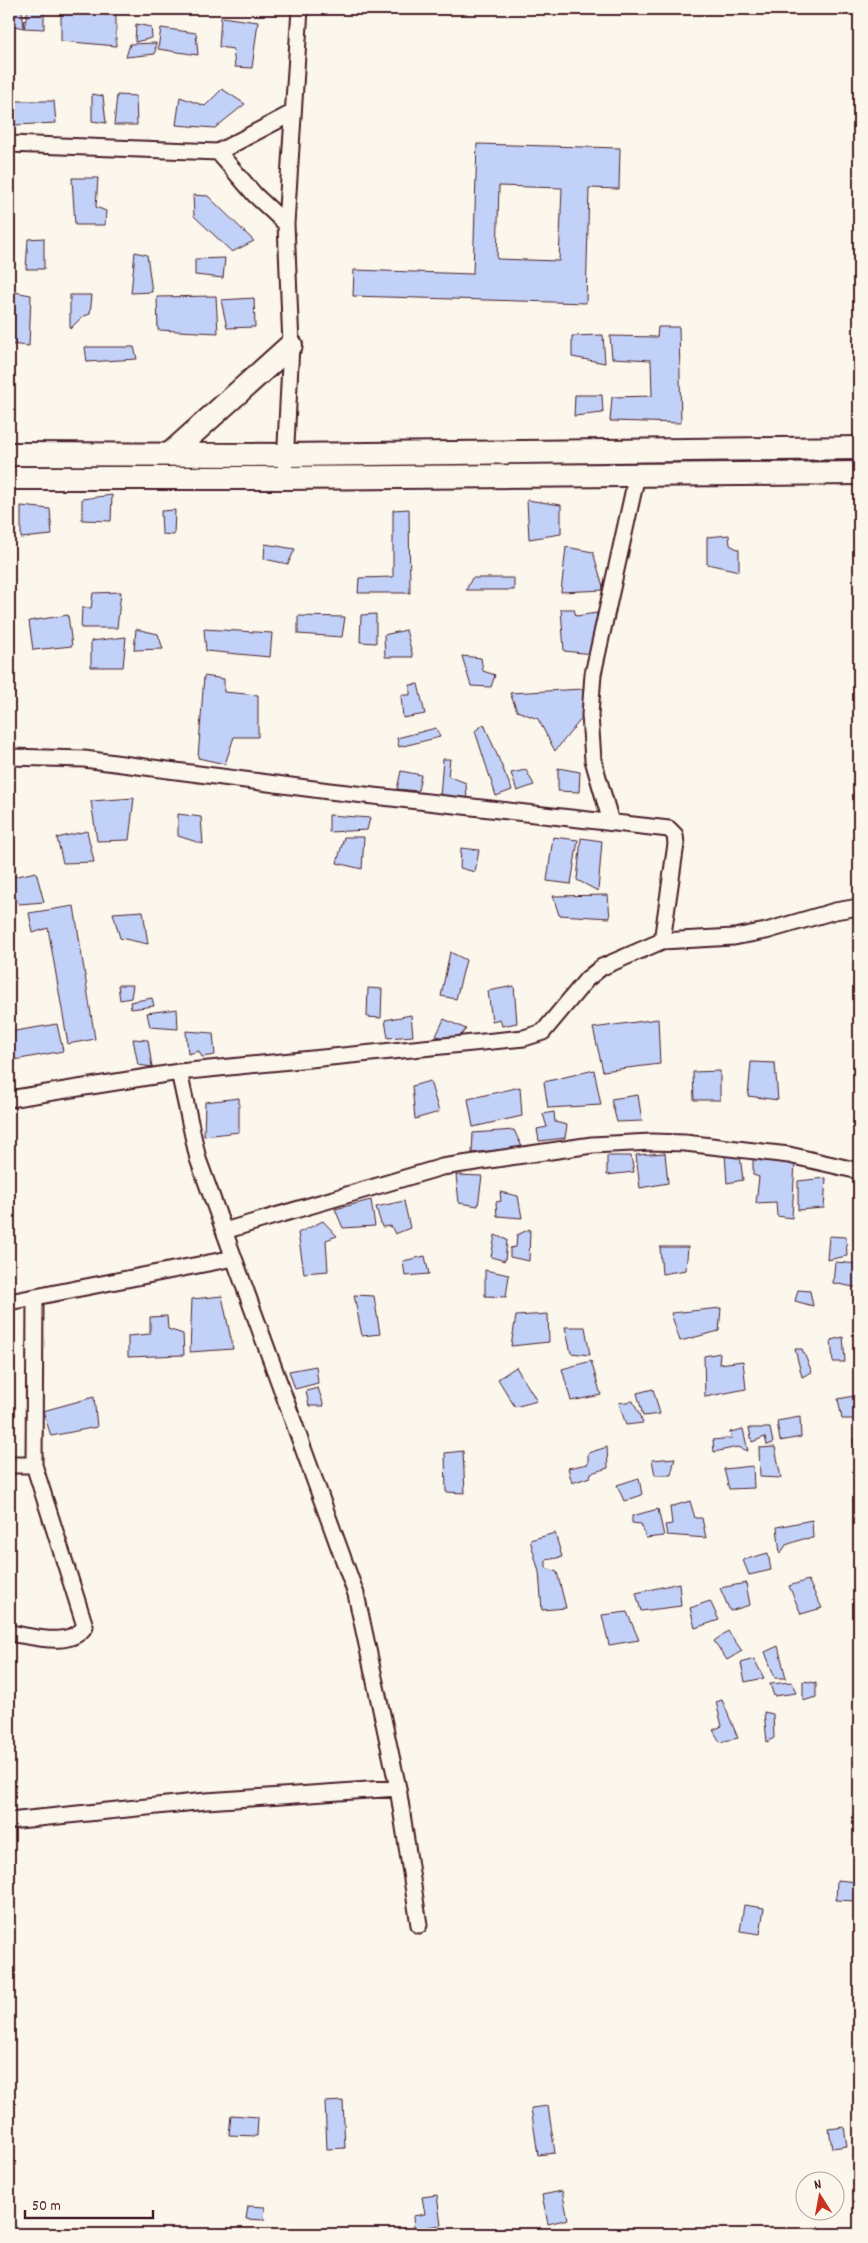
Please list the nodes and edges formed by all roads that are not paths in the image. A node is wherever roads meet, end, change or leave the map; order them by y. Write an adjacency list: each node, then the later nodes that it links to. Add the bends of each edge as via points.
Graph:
1 (300, 9): 2 (street)
2 (292, 113): 4 (street); 5 (street)
3 (9, 144): 4 (street)
4 (218, 152): 5 (street, via 255,195)
5 (286, 224): 6 (street)
6 (290, 345): 10 (street); 11 (street)
7 (859, 448): 8 (street)
8 (749, 450): 11 (street); 13 (street)
9 (9, 454): 10 (street)
10 (170, 454): 11 (street)
11 (285, 455): 16 (street)
12 (859, 473): 13 (street)
13 (748, 474): 14 (street)
14 (637, 475): 16 (street); 18 (street, via 593,674 592,760)
15 (9, 478): 16 (street)
16 (284, 478)
17 (9, 757): 18 (street, via 84,758 329,792)
18 (611, 822): 20 (street, via 669,829 674,835 676,844)
19 (859, 907): 20 (street, via 734,937)
20 (662, 941): 21 (street, via 602,967 586,978 543,1032 524,1038)
21 (179, 1072): 22 (street); 24 (street, via 198,1158)
22 (9, 1099)
23 (859, 1171): 24 (street, via 789,1155 684,1143 592,1145 442,1167)
24 (224, 1231): 25 (street)
25 (234, 1258): 26 (street); 31 (street, via 356,1594)
26 (35, 1297): 27 (street); 29 (street)
27 (9, 1302)
28 (9, 1465): 29 (street)
29 (34, 1465): 30 (street, via 85,1626 80,1634 70,1638)
30 (9, 1633)
31 (398, 1788): 32 (street, via 206,1801); 33 (street)
32 (9, 1821)
33 (419, 1925)

